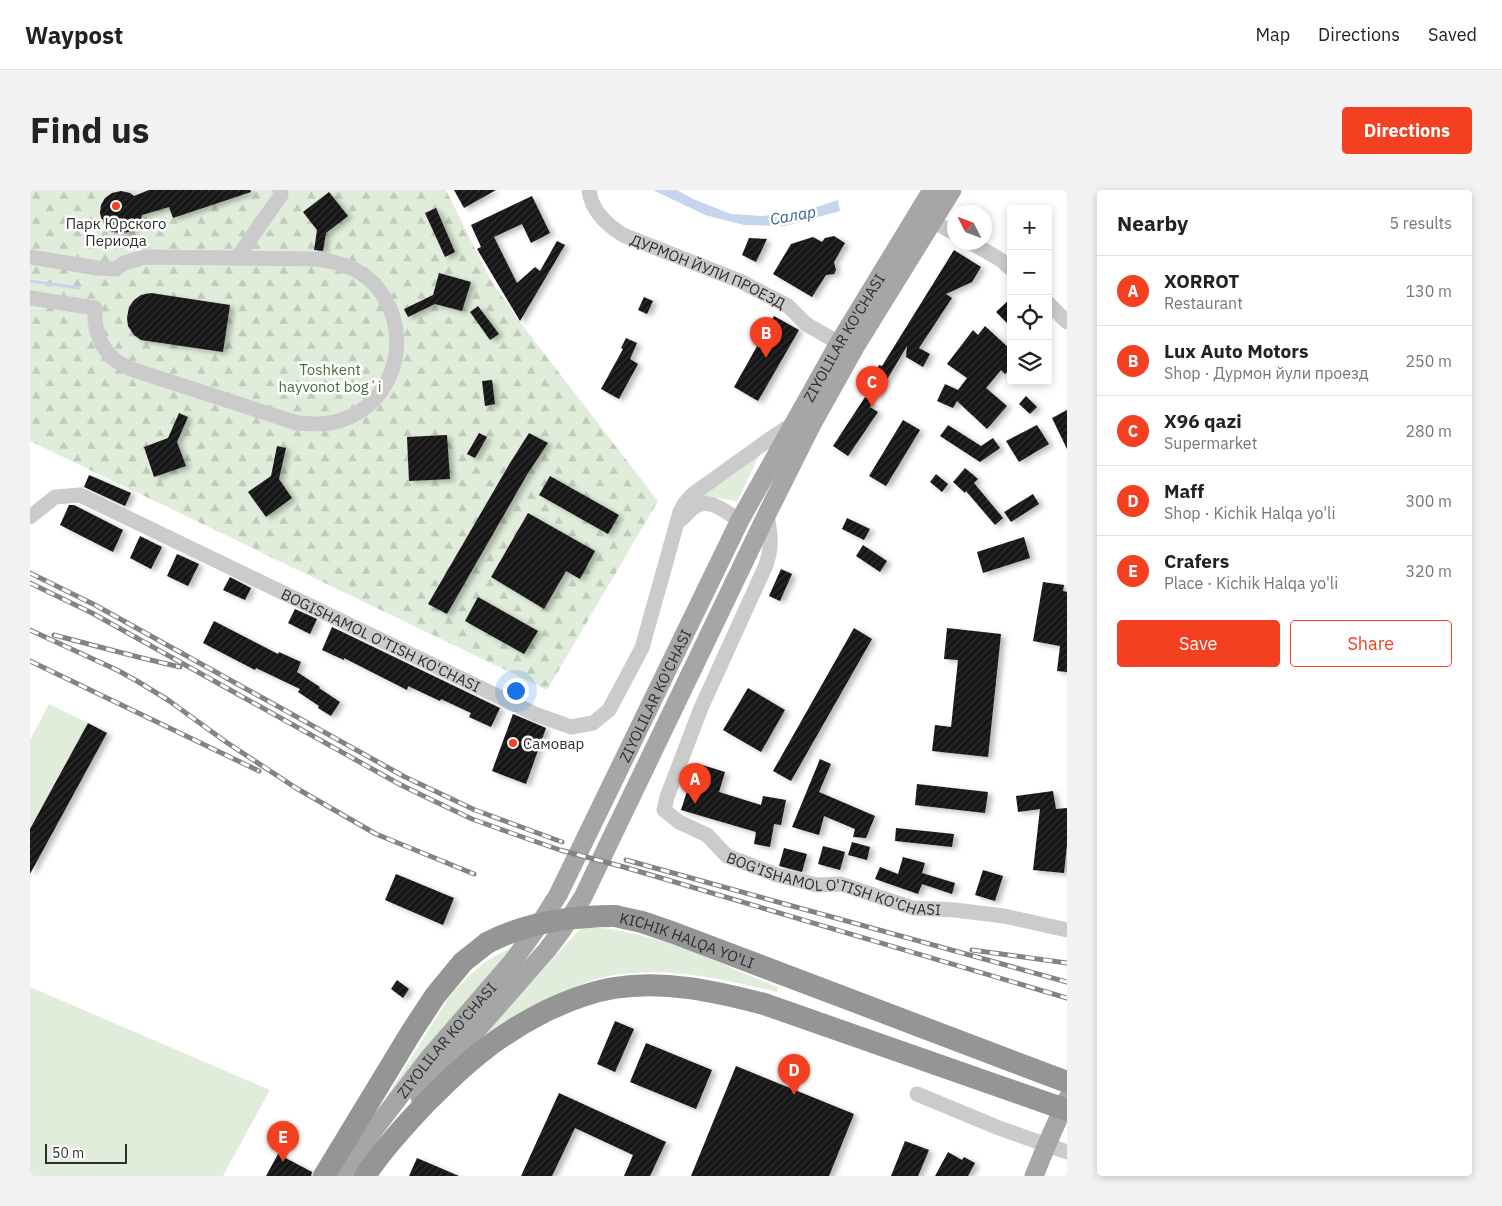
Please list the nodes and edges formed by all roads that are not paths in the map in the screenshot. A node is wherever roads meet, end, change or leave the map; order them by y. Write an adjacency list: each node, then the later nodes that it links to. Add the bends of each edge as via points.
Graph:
1 (280, 190): 9 (street, via 281,195)
2 (589, 190): 15 (street, ДУРМОН ЙУЛИ ПРОЕЗД, via 596,210 623,235 747,285 788,306 806,324)
3 (932, 190): 11 (main road, ZIYOLILAR KO'CHASI)
4 (952, 190): 5 (main road, ZIYOLILAR KO'CHASI)
5 (932, 221): 6 (street); 11 (main road, ZIYOLILAR KO'CHASI)
6 (947, 229)
7 (984, 250): 10 (street)
8 (30, 257): 9 (street, via 116,269 145,257)
9 (237, 258): 12 (street, via 334,261 349,266 371,281 388,304 396,327 397,352 385,386 373,401 339,421 318,425 297,423 131,369 114,359 100,341 94,320 95,308)
10 (1007, 265)
11 (893, 268): 15 (main road, ZIYOLILAR KO'CHASI); 17 (main road, ZIYOLILAR KO'CHASI)
12 (30, 298)
13 (1052, 307): 14 (street)
14 (1067, 322)
15 (839, 343): 16 (main road, ZIYOLILAR KO'CHASI)
16 (794, 423): 19 (main road, ZIYOLILAR KO'CHASI); 20 (street, BOGISHAMOL O'TISH KO'CHASI, via 693,494 680,512)
17 (767, 514): 22 (main road, ZIYOLILAR KO'CHASI); 23 (street, BOG'ISHAMOL O'TISH KO'CHASI, via 771,538 768,559 701,708 664,810 679,822 707,835 727,856 777,875 817,885 841,884 913,908 1004,916)
18 (30, 517): 20 (street, BOGISHAMOL O'TISH KO'CHASI, via 55,497 80,495 528,710 571,727 593,723 609,710 621,689 642,648)
19 (740, 520): 20 (street, BOGISHAMOL O'TISH KO'CHASI, via 706,502 694,506); 21 (main road, ZIYOLILAR KO'CHASI)
20 (677, 524)
21 (671, 663): 22 (main road); 31 (main road, ZIYOLILAR KO'CHASI, via 548,912 513,961 418,1072)
22 (692, 672): 29 (main road, ZIYOLILAR KO'CHASI, via 573,914 536,963 439,1073)
23 (1067, 930)
24 (1067, 1082): 30 (highway, KICHIK HALQA YO'LI, bridge, via 642,922 615,916 553,920 503,935 463,962 412,1030)
25 (917, 1094): 27 (street)
26 (1066, 1106): 27 (main road); 29 (highway, via 764,1004 683,986 632,986 575,998 503,1034 442,1086)
27 (1046, 1144): 28 (street); 32 (main road)
28 (1067, 1152)
29 (369, 1170)
30 (324, 1176)
31 (343, 1176)
32 (1034, 1176)

